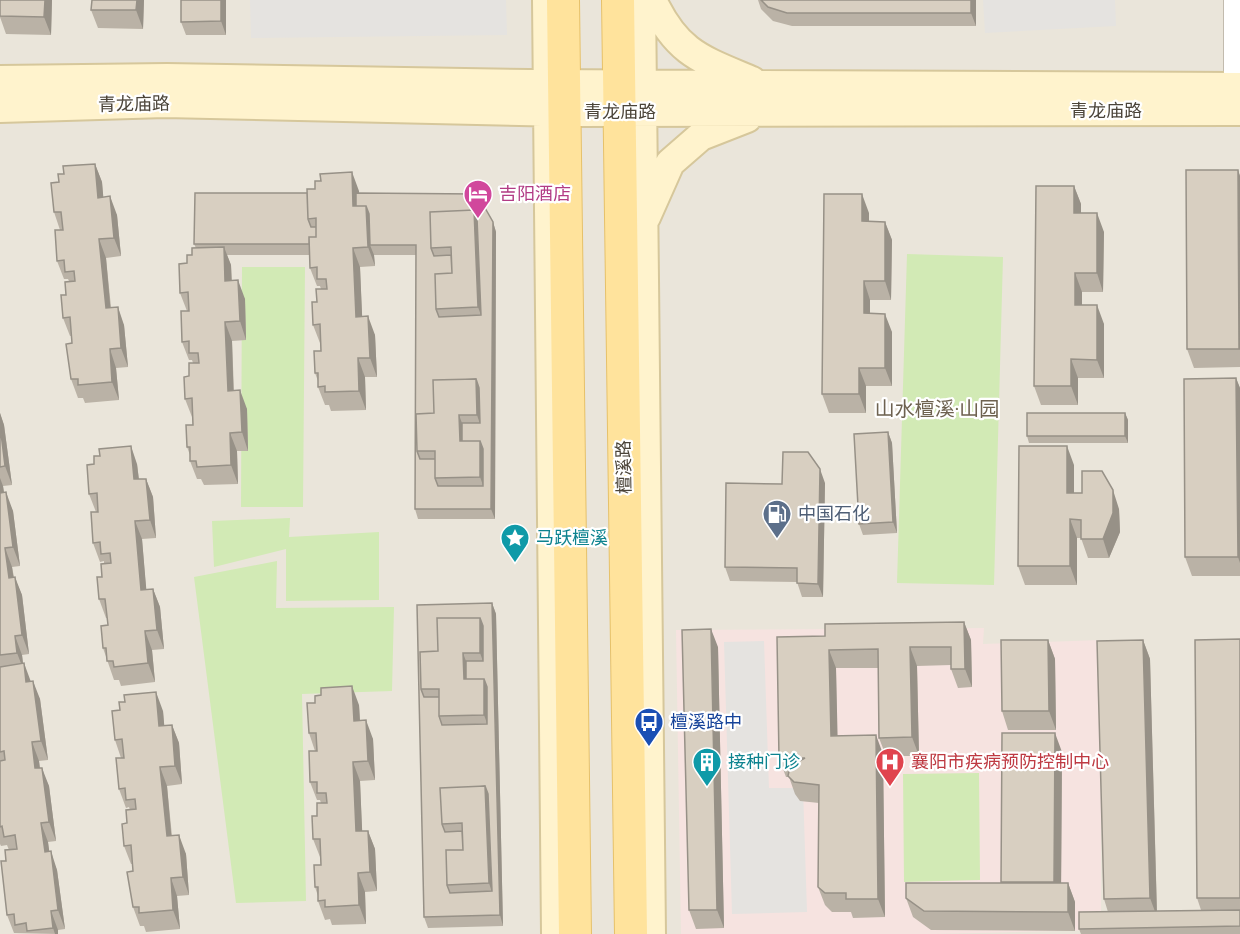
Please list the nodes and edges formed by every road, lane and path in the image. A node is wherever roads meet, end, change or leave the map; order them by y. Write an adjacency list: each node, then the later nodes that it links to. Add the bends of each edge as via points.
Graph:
1 (547, 0): 8 (street)
2 (563, 0): 8 (main road)
3 (618, 0): 9 (main road, 檀溪路)
4 (641, 0): 9 (street)
5 (652, 0): 10 (street, via 665,27 694,56)
6 (1234, 0): 11 (street)
7 (0, 80): 8 (street, 青龙庙路, via 167,78)
8 (556, 98): 9 (street, 青龙庙路); 12 (street, 青龙庙路); 14 (street); 15 (main road)
9 (631, 98): 10 (street, 青龙庙路); 13 (street); 16 (main road, 檀溪路)
10 (764, 98): 11 (street, 青龙庙路); 13 (street, via 700,135 670,163)
11 (1237, 99)
12 (0, 108)
13 (643, 224): 17 (street)
14 (556, 934)
15 (575, 934)
16 (631, 934)
17 (651, 934)

